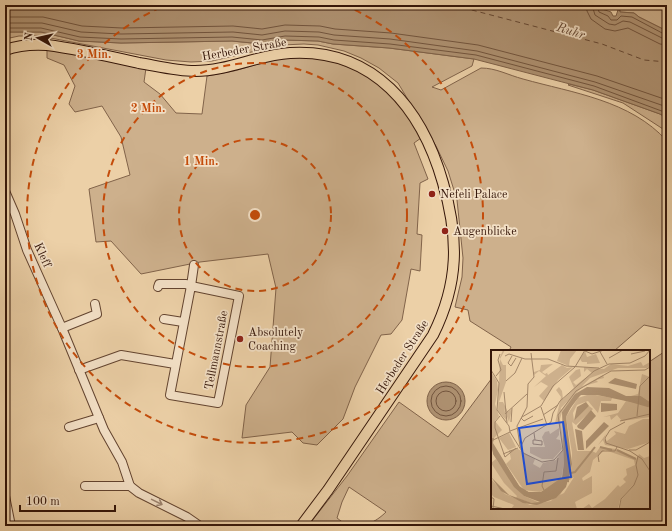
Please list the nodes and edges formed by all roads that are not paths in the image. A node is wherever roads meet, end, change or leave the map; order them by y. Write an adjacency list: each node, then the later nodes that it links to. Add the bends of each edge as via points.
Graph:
1 (5, 50): 20 (main road, Herbeder Straße, via 21,45 47,45 164,68 194,71 233,66 289,53 323,55 363,68 379,79 398,95 416,119 440,171 448,202 454,239 454,265 449,295 434,335)
2 (5, 191): 3 (street, Kleff)
3 (8, 205): 10 (street, Kleff, via 16,214 27,250)
4 (194, 265): 5 (street, Tellmannstraße)
5 (191, 286): 6 (street, Tellmannstraße, via 159,284); 9 (street, Tellmannstraße); 11 (street, Tellmannstraße, via 239,296 218,403 170,395)
6 (158, 287)
7 (95, 304): 10 (street, via 97,314)
8 (164, 319): 9 (street)
9 (183, 322): 11 (street, Tellmannstraße)
10 (62, 328): 12 (street, Kleff)
11 (175, 364): 12 (street, via 121,355)
12 (79, 370): 13 (street, Kleff)
13 (99, 418): 14 (street); 15 (street, Kleff, via 122,462)
14 (69, 427)
15 (129, 482): 16 (street); 19 (street, one-way to 19, via 139,493)
16 (84, 486)
17 (5, 496): 18 (street)
18 (11, 526)
19 (200, 526)
20 (301, 526)

